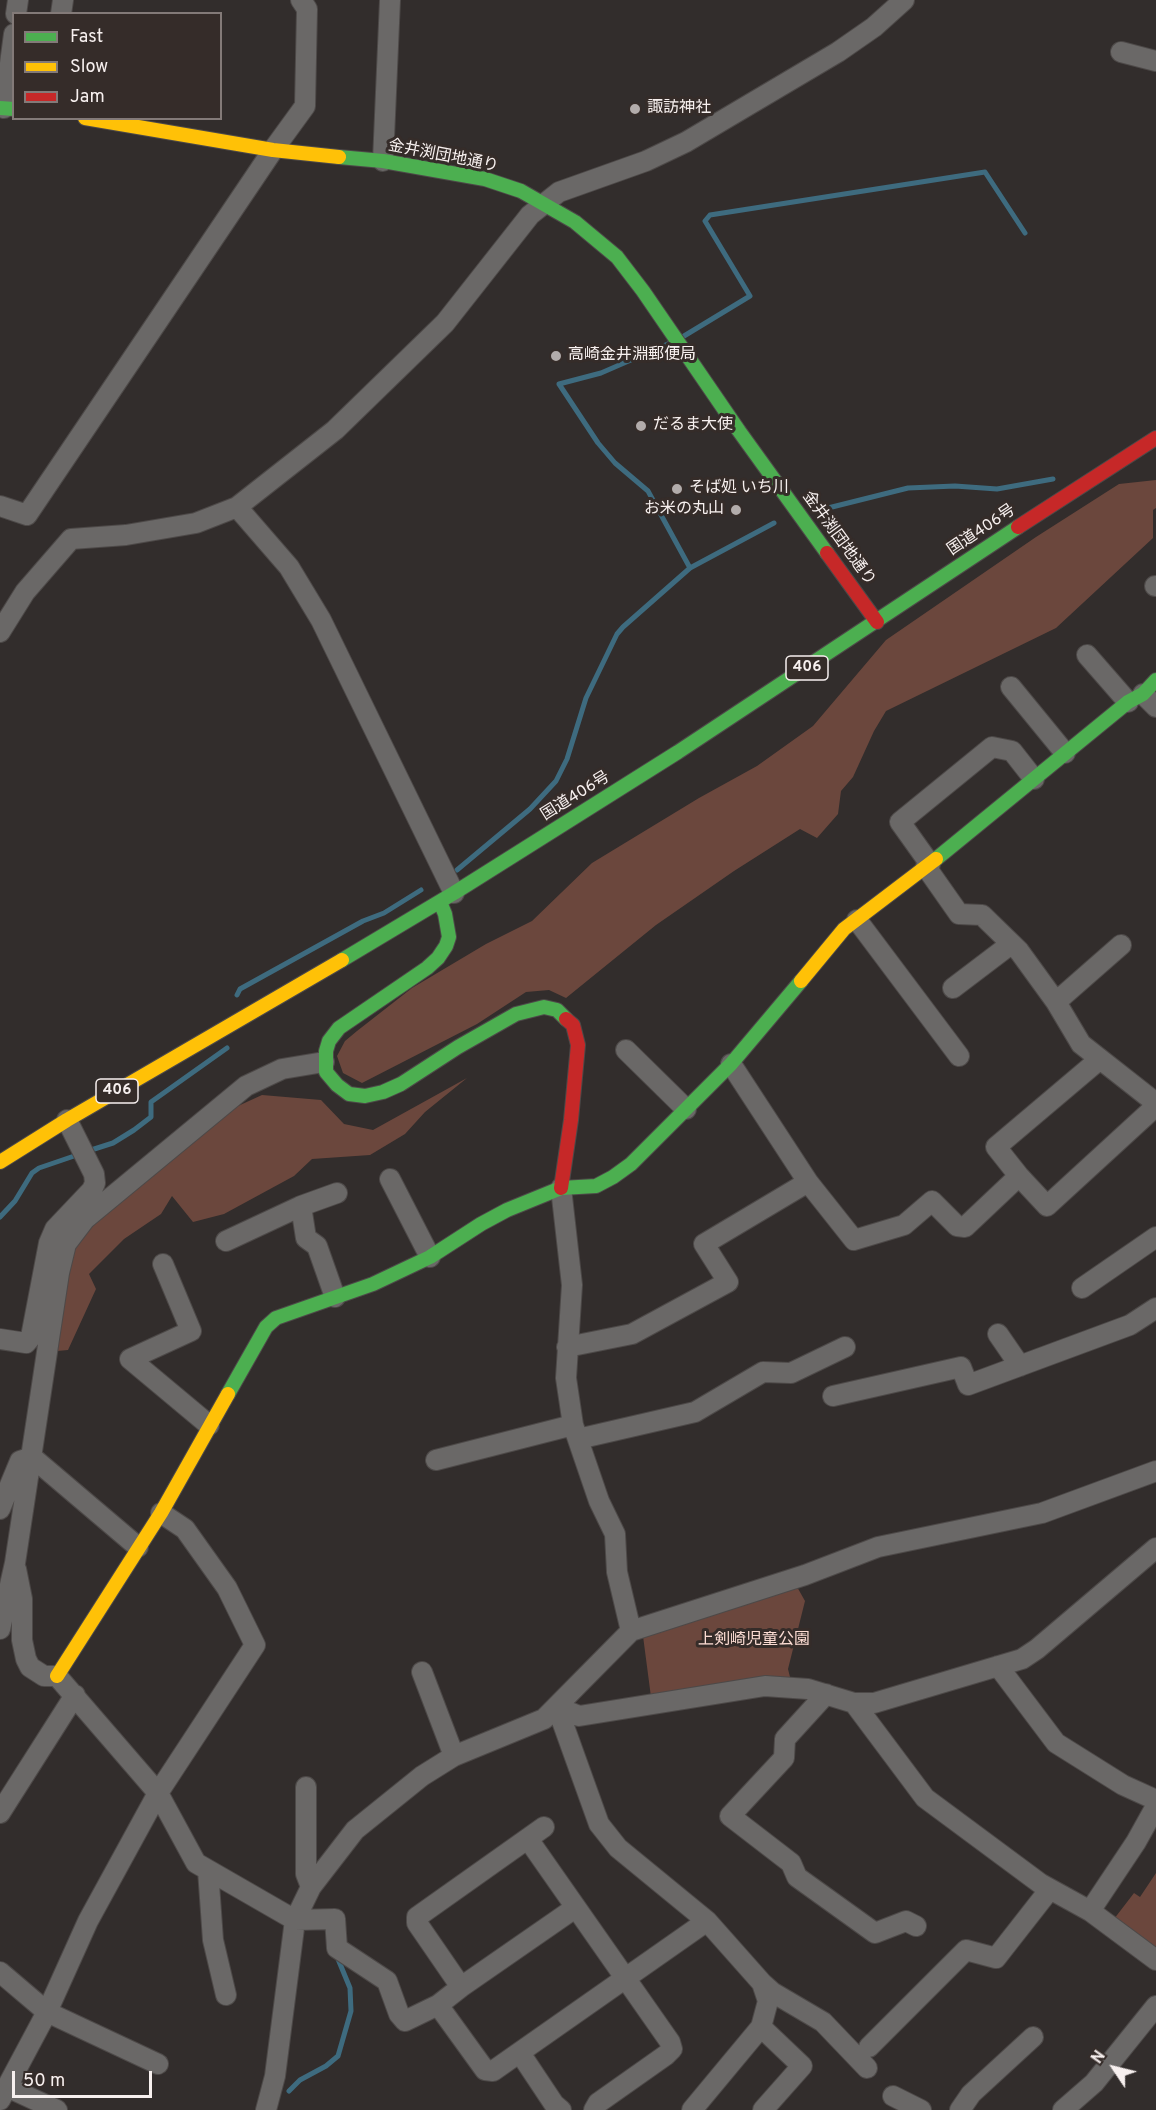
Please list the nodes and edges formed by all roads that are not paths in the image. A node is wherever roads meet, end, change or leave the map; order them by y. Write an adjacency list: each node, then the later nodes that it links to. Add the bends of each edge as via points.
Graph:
1 (302, 0): 9 (street, via 307,9 305,106)
2 (390, 0): 10 (street)
3 (904, 0): 11 (street, via 838,52 686,142 646,161 559,192)
4 (12, 52): 7 (street)
5 (1121, 52): 6 (street)
6 (1156, 61)
7 (6, 108)
8 (97, 120): 9 (main road, 金井渕団地通り)
9 (273, 150): 10 (main road, 金井渕団地通り); 13 (street, via 27,515)
10 (383, 161): 11 (main road, 金井渕団地通り, via 485,179)
11 (543, 203): 14 (street, via 445,323 335,430); 15 (main road, 金井渕団地通り, via 575,222 617,257)
12 (1156, 438): 15 (main road, 国道406号 / 406)
13 (0, 506)
14 (237, 507): 16 (street, via 196,523 126,535 71,538 25,592); 23 (street, via 289,567 321,620)
15 (877, 621): 23 (main road, 国道406号 / 406)
16 (0, 632)
17 (1087, 655): 19 (street)
18 (1011, 687): 20 (street)
19 (1146, 696): 20 (main road)
20 (1065, 753): 21 (main road)
21 (1034, 779): 22 (main road); 22 (street, via 1012,750 992,747 900,822)
22 (928, 865): 24 (main road); 25 (street, via 959,914 982,915)
23 (447, 898): 32 (main road, via 449,937 438,958 339,1028 329,1041); 36 (main road, 国道406号 / 406)
24 (857, 920): 30 (street); 33 (main road, via 844,929)
25 (1011, 944): 27 (street); 28 (street)
26 (1121, 945): 28 (street)
27 (953, 988)
28 (1056, 1002): 31 (street, via 1081,1044)
29 (626, 1050): 35 (street)
30 (959, 1056)
31 (1100, 1059): 34 (street); 38 (street, via 996,1146)
32 (324, 1062): 41 (main road, via 326,1072 349,1094 383,1092 516,1014 544,1007 556,1010 573,1024 578,1045); 59 (street, via 282,1069 246,1086 85,1219 66,1244)
33 (731, 1064): 35 (main road); 40 (street)
34 (1156, 1104): 38 (street, via 1047,1206)
35 (686, 1109): 41 (main road, via 614,1177 596,1186)
36 (72, 1128): 37 (main road, 国道406号 / 406); 52 (street, via 95,1183 55,1228 31,1337 26,1343)
37 (0, 1162)
38 (1019, 1176): 40 (street, via 965,1227 957,1226 932,1201 904,1226 854,1240)
39 (390, 1179): 46 (street)
40 (808, 1182): 53 (street, via 704,1244 728,1282 632,1334)
41 (561, 1188): 46 (main road, via 507,1210); 53 (street, via 572,1285)
42 (337, 1193): 43 (street)
43 (301, 1206): 45 (street); 49 (street, via 306,1238 317,1246)
44 (1156, 1236): 48 (street)
45 (226, 1241)
46 (430, 1257): 49 (main road)
47 (163, 1264): 57 (street, via 190,1331 130,1359)
48 (1082, 1288)
49 (335, 1297): 57 (main road, via 288,1312 266,1327)
50 (1156, 1308): 55 (street, via 1130,1325)
51 (998, 1334): 55 (street)
52 (0, 1339)
53 (567, 1347): 58 (street, via 566,1378)
54 (845, 1347): 58 (street, via 791,1373 763,1372 695,1412)
55 (1020, 1366): 56 (street, via 968,1385 961,1367)
56 (833, 1396)
57 (209, 1425): 63 (main road)
58 (575, 1432): 60 (street); 68 (street, via 615,1534 617,1572)
59 (32, 1457): 62 (street, via 20,1461); 64 (street); 66 (street)
60 (436, 1460)
61 (1156, 1471): 68 (street, via 1042,1513 878,1546 805,1575)
62 (0, 1509)
63 (161, 1513): 64 (main road); 78 (street, via 185,1529 221,1580 255,1645)
64 (138, 1546): 71 (main road)
65 (1156, 1548): 69 (street, via 1037,1649 1022,1659)
66 (15, 1563): 67 (street); 71 (street, via 26,1659 30,1667 44,1676)
67 (0, 1629)
68 (631, 1631): 75 (street)
69 (998, 1666): 74 (street, via 874,1703); 79 (street, via 1056,1743 1123,1785)
70 (422, 1672): 76 (street)
71 (57, 1676): 73 (street)
72 (826, 1694): 74 (street); 75 (street, via 765,1686 579,1716); 91 (street, via 784,1739 784,1758 730,1816 790,1863 797,1877 875,1934 906,1921)
73 (75, 1695): 78 (street); 81 (street)
74 (854, 1703): 86 (street, via 925,1797)
75 (557, 1707): 76 (street, via 544,1719); 90 (street, via 599,1824 618,1848)
76 (454, 1756): 85 (street, via 422,1776 355,1830)
77 (306, 1787): 85 (street, via 306,1874)
78 (158, 1793): 84 (street, via 196,1863); 100 (street, via 88,1921)
79 (1156, 1800)
80 (1156, 1806): 88 (street)
81 (0, 1813)
82 (544, 1827): 83 (street)
83 (528, 1839): 87 (street); 96 (street, via 417,1917 417,1923)
84 (208, 1870): 89 (street); 97 (street, via 213,1940)
85 (311, 1887): 89 (street)
86 (1050, 1889): 88 (street); 103 (street, via 996,1958 966,1950)
87 (575, 1908): 94 (street); 96 (street)
88 (1090, 1911): 92 (street)
89 (295, 1920): 98 (street, via 335,1919 337,1948 387,1981 405,2021); 109 (street)
90 (707, 1921): 94 (street); 95 (street)
91 (916, 1926)
92 (1156, 1960)
93 (0, 1972): 100 (street)
94 (625, 1978): 104 (street); 112 (street, via 672,2049 598,2103)
95 (762, 1983): 101 (street, via 768,2001); 106 (street, via 823,2022)
96 (461, 1987): 98 (street)
97 (226, 1995)
98 (438, 2005): 104 (street, via 485,2070 493,2071)
99 (1156, 2006): 117 (street, via 1094,2083)
100 (47, 2012): 105 (street); 107 (street)
101 (761, 2027): 113 (street); 114 (street, via 801,2066)
102 (1033, 2037): 116 (street, via 971,2094)
103 (868, 2047)
104 (520, 2053): 111 (street)
105 (158, 2064)
106 (867, 2068)
107 (4, 2093): 110 (street)
108 (892, 2096): 115 (street)
109 (270, 2108)
110 (57, 2110)
111 (561, 2110)
112 (594, 2110)
113 (692, 2110)
114 (763, 2110)
115 (921, 2110)
116 (960, 2110)
117 (1063, 2110)

